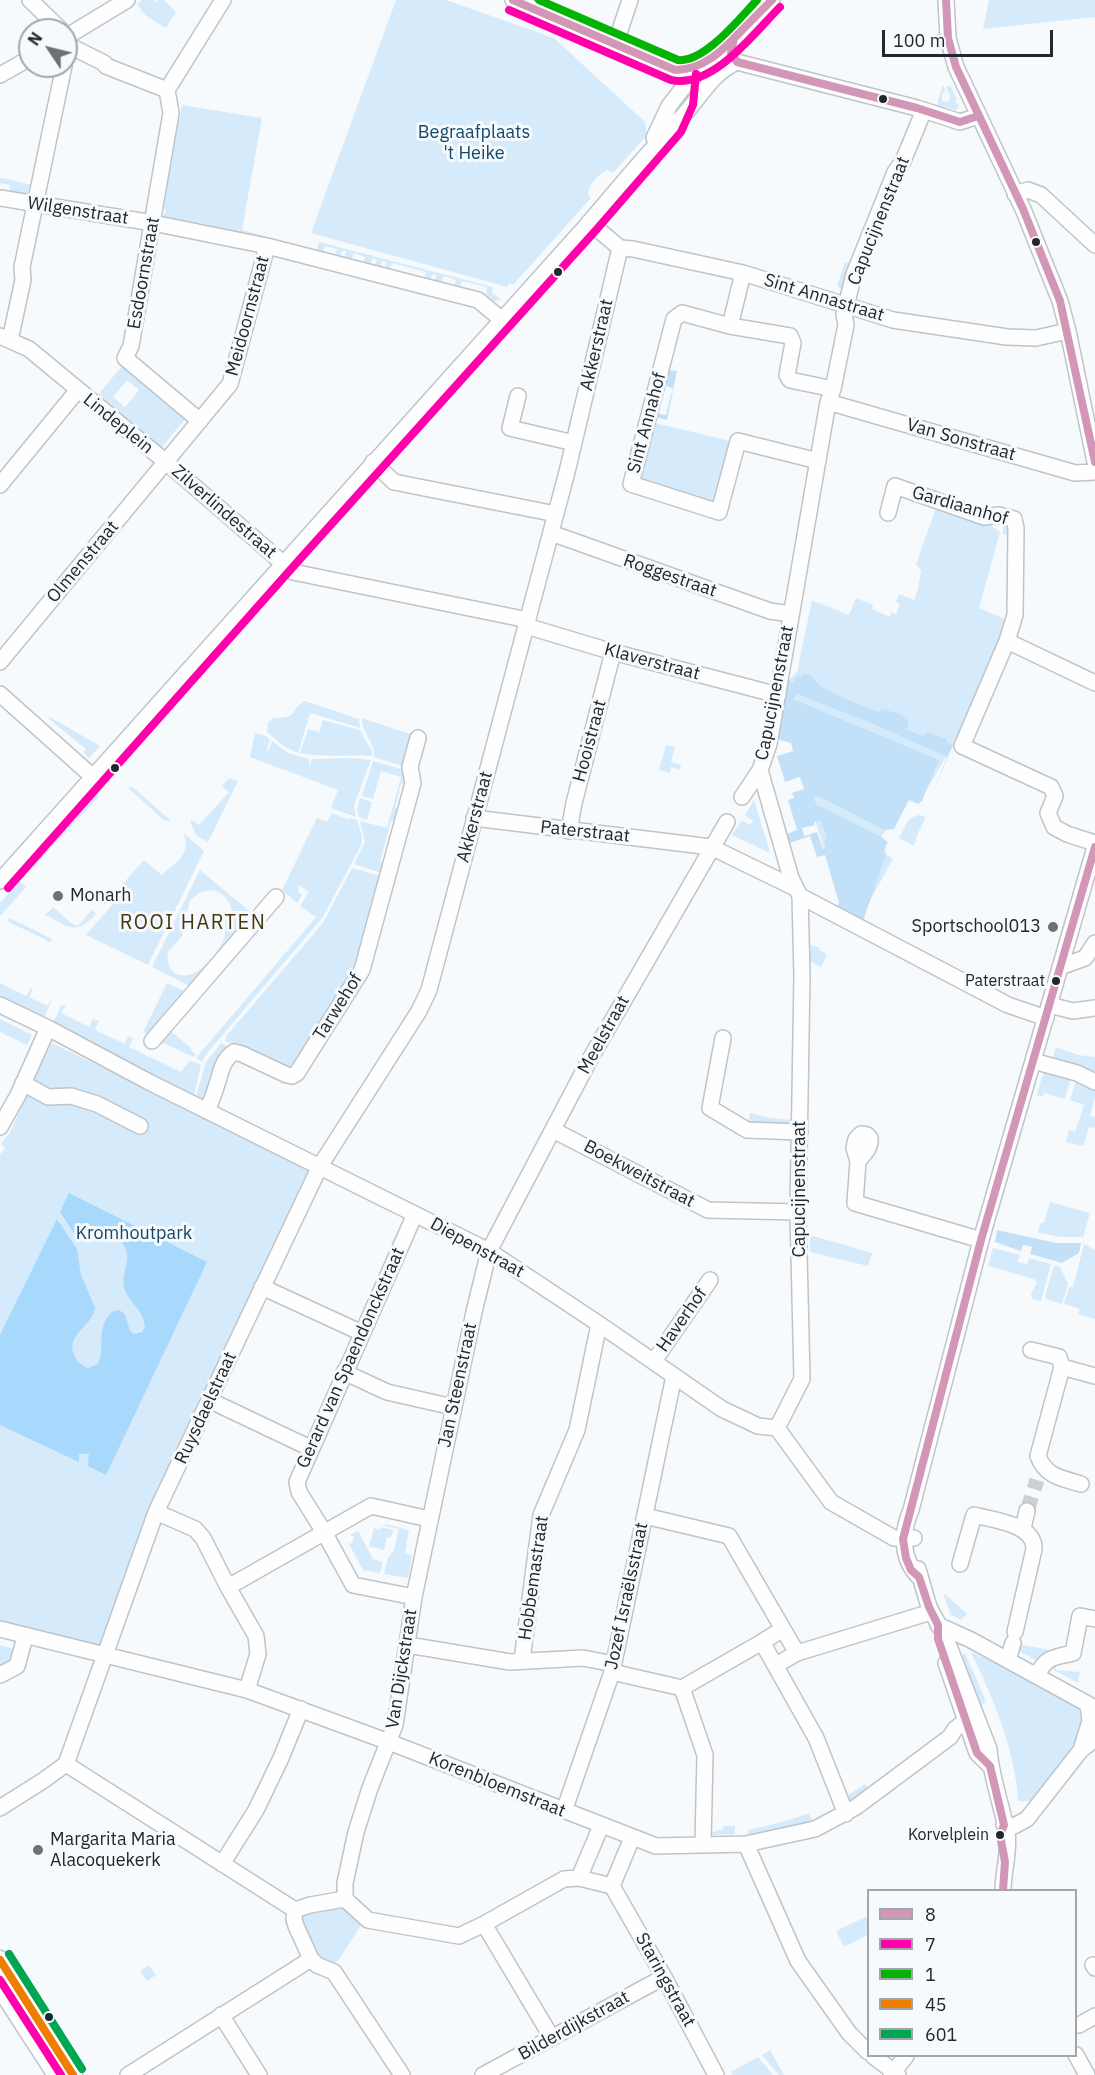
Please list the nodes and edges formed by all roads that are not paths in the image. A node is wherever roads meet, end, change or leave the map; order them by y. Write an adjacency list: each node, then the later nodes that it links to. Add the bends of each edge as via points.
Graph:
1 (30, 0): 8 (street)
2 (127, 0): 10 (street)
3 (223, 0): 19 (street)
4 (513, 0): 11 (street)
5 (630, 0): 11 (street)
6 (772, 0): 9 (street)
7 (946, 0): 21 (street, via 948,38)
8 (49, 18)
9 (734, 38): 13 (street, via 731,53); 15 (street, via 704,64)
10 (78, 40)
11 (615, 45): 15 (street)
12 (78, 50): 19 (street, via 106,66)
13 (737, 62): 20 (street); 22 (street, via 725,67)
14 (18, 65): 16 (street)
15 (686, 72): 18 (street)
16 (0, 75)
17 (60, 78): 26 (street)
18 (682, 88): 22 (street, via 683,102); 23 (street)
19 (167, 90): 28 (street, Esdoornstraat, via 171,113)
20 (924, 110): 21 (street, via 960,122); 33 (street, Capucijnenstraat, via 903,161 894,172 858,263)
21 (978, 116): 24 (street)
22 (672, 125): 23 (street)
23 (643, 158): 27 (street)
24 (1015, 194): 29 (street, via 1028,190 1041,195); 36 (street, via 1042,254)
25 (0, 198): 26 (street, Wilgenstraat)
26 (34, 203): 28 (street, Wilgenstraat); 37 (street, via 23,280)
27 (589, 222): 31 (street); 34 (street)
28 (153, 223): 30 (street, Wilgenstraat); 42 (street, Esdoornstraat, via 131,346 125,358)
29 (1095, 244)
30 (267, 246): 34 (street, Wilgenstraat, via 478,300); 38 (street, Meidoornstraat)
31 (620, 248): 32 (street, Sint Annastraat); 43 (street, Akkerstraat)
32 (743, 273): 33 (street, Sint Annastraat); 35 (street)
33 (846, 306): 36 (street, Sint Annastraat, via 893,320 1007,337 1035,338); 41 (street, Capucijnenstraat, via 846,325)
34 (501, 319): 46 (street)
35 (730, 326): 41 (street, Sint Annahof, via 790,336 790,380); 44 (street, Sint Annahof, via 682,313 674,319 631,484 719,512 738,441)
36 (1068, 331): 47 (street)
37 (5, 338): 39 (street, Lindeplein, via 29,350)
38 (229, 385): 42 (street, Lindeplein)
39 (77, 391): 45 (street, Lindeplein); 49 (street)
40 (518, 396): 43 (street, via 510,428)
41 (830, 396): 44 (street, Capucijnenstraat); 48 (street, Van Sonstraat, via 1075,473)
42 (200, 421): 45 (street, Lindeplein)
43 (574, 443): 51 (street, Akkerstraat)
44 (818, 461): 54 (street, Capucijnenstraat)
45 (166, 462): 53 (street, Zilverlindestraat); 58 (street, Olmenstraat)
46 (373, 462): 51 (street, via 394,482); 53 (street)
47 (1095, 462)
48 (1095, 472)
49 (0, 485)
50 (888, 513): 56 (street, Gardiaanhof, via 895,486 984,517 1014,519 1015,615)
51 (556, 514): 52 (street, Akkerstraat)
52 (551, 533): 54 (street, Roggestraat, via 770,611); 55 (street, Akkerstraat)
53 (282, 563): 55 (street, Klaverstraat, via 293,572); 64 (street)
54 (791, 614): 61 (street, Capucijnenstraat)
55 (527, 623): 57 (street, Klaverstraat); 66 (street, Akkerstraat)
56 (1007, 641): 59 (street); 69 (street, via 962,746 1051,787 1055,796 1048,813 1054,827)
57 (613, 652): 61 (street, Klaverstraat); 68 (street, Hooistraat)
58 (0, 662)
59 (1095, 683)
60 (0, 694): 64 (street)
61 (778, 695): 63 (street, Capucijnenstraat)
62 (418, 738): 85 (street, Tarwehof, via 410,770 413,783 362,970 297,1073 287,1075 234,1052 220,1071)
63 (760, 770): 65 (street); 72 (street, Capucijnenstraat)
64 (93, 777): 71 (street)
65 (742, 797)
66 (474, 818): 68 (street, Paterstraat); 91 (street, Akkerstraat, via 429,990)
67 (727, 822): 70 (street, Meelstraat)
68 (569, 831): 70 (street, Paterstraat)
69 (1095, 845): 75 (street)
70 (711, 847): 72 (street, Paterstraat); 88 (street, Meelstraat)
71 (0, 881)
72 (797, 892): 78 (street, Paterstraat, via 1008,1005); 89 (street, Capucijnenstraat, via 802,976)
73 (276, 897): 81 (street)
74 (1095, 943): 75 (street, via 1085,958)
75 (1060, 967): 78 (street)
76 (0, 1005): 79 (street, Diepenstraat)
77 (1095, 1008): 78 (street, Paterstraat)
78 (1047, 1011): 82 (street)
79 (48, 1028): 84 (street); 85 (street, Diepenstraat)
80 (723, 1038): 89 (street, via 710,1108 747,1130)
81 (152, 1041)
82 (1033, 1061): 83 (street); 94 (street)
83 (1095, 1082)
84 (23, 1083): 86 (street, via 48,1097 71,1096 97,1104); 87 (street)
85 (207, 1111): 91 (street, Diepenstraat)
86 (140, 1126)
87 (0, 1127)
88 (553, 1130): 92 (street, Boekweitstraat, via 708,1210); 95 (street, Meelstraat)
89 (800, 1132): 92 (street, Capucijnenstraat)
90 (858, 1161): 94 (street, via 855,1203)
91 (320, 1166): 93 (street, Diepenstraat); 97 (street, Ruysdaelstraat)
92 (798, 1212): 108 (street, Capucijnenstraat, via 802,1379)
93 (415, 1214): 95 (street, Diepenstraat); 99 (street, Gerard van Spaendonckstraat)
94 (981, 1240): 117 (street, via 907,1519)
95 (489, 1251): 98 (street, Diepenstraat); 107 (street, Jan Steenstraat)
96 (710, 1280): 101 (street, Haverhof)
97 (262, 1287): 99 (street); 106 (street, Ruysdaelstraat)
98 (599, 1324): 101 (street, Diepenstraat); 132 (street, Hobbemastraat, via 577,1430 541,1515)
99 (362, 1333): 103 (street, Gerard van Spaendonckstraat)
100 (1031, 1350): 102 (street, via 1059,1357)
101 (654, 1361): 104 (street, Diepenstraat)
102 (1062, 1367): 105 (street); 110 (street, via 1038,1456 1039,1472)
103 (344, 1372): 107 (street, via 387,1392); 109 (street, Gerard van Spaendonckstraat)
104 (674, 1376): 108 (street, Diepenstraat, via 722,1409 758,1426); 113 (street, Jozef Israëlsstraat)
105 (1095, 1376)
106 (209, 1400): 109 (street); 112 (street, Ruysdaelstraat)
107 (453, 1407): 114 (street, Jan Steenstraat)
108 (777, 1428): 117 (street, via 831,1502 894,1538)
109 (310, 1448): 116 (street, Gerard van Spaendonckstraat, via 297,1482)
110 (1081, 1484)
111 (1027, 1511): 115 (street)
112 (156, 1512): 119 (street, via 195,1529); 130 (street, Ruysdaelstraat)
113 (645, 1516): 124 (street, via 729,1536); 135 (street, Jozef Israëlsstraat)
114 (429, 1519): 116 (street, via 371,1506); 120 (street, Jan Steenstraat)
115 (1023, 1528): 118 (street, via 974,1515); 133 (street, via 1034,1549)
116 (324, 1532): 119 (street); 120 (street, Gerard van Spaendonckstraat, via 353,1585)
117 (909, 1539): 121 (street, via 906,1558 919,1577)
118 (960, 1564)
119 (228, 1587): 139 (street, via 256,1636 258,1654)
120 (414, 1597): 127 (street, Van Dijckstraat)
121 (934, 1619): 128 (street); 129 (street); 131 (street, via 945,1636)
122 (1095, 1619): 137 (street, via 1080,1616 1073,1653 1048,1659)
123 (0, 1629): 125 (street, Korenbloemstraat)
124 (783, 1629): 126 (street); 129 (street)
125 (25, 1637): 130 (street, Korenbloemstraat); 136 (street, via 16,1666)
126 (762, 1642): 134 (street); 138 (street)
127 (408, 1645): 132 (street, via 510,1662); 146 (street, Van Dijckstraat)
128 (981, 1647): 131 (street, via 960,1646); 133 (street)
129 (797, 1653): 134 (street)
130 (105, 1656): 139 (street, Korenbloemstraat); 148 (street, Ruysdaelstraat)
131 (948, 1656): 142 (street)
132 (522, 1660): 135 (street, via 583,1658)
133 (1008, 1660): 137 (street)
134 (776, 1665): 151 (street, via 816,1738)
135 (613, 1668): 138 (street); 150 (street, Jozef Israëlsstraat)
136 (0, 1675)
137 (1037, 1675): 140 (street)
138 (682, 1688): 155 (street, via 705,1755)
139 (247, 1690): 141 (street, Korenbloemstraat)
140 (1092, 1706): 147 (street)
141 (300, 1709): 146 (street, Korenbloemstraat); 157 (street, via 256,1810)
142 (970, 1716): 143 (street); 144 (street, Korenbloemstraat)
143 (977, 1733): 144 (street); 152 (street, via 977,1754 990,1766)
144 (950, 1737): 151 (street, Korenbloemstraat)
145 (1095, 1739): 147 (street)
146 (389, 1742): 150 (street, Korenbloemstraat); 161 (street, Van Dijckstraat, via 356,1832)
147 (1081, 1750): 152 (street, via 1032,1815 1023,1823)
148 (66, 1764): 149 (street); 157 (street)
149 (0, 1808)
150 (564, 1811): 153 (street, Korenbloemstraat)
151 (846, 1814): 156 (street, Korenbloemstraat, via 815,1829)
152 (1004, 1825): 160 (street, via 1008,1850)
153 (601, 1826): 154 (street, Korenbloemstraat); 158 (street)
154 (632, 1838): 155 (street, Korenbloemstraat, via 656,1846); 159 (street)
155 (702, 1844): 156 (street, Korenbloemstraat)
156 (746, 1844): 172 (street, via 798,1961 849,2033)
157 (222, 1864): 162 (street)
158 (579, 1878): 159 (street); 163 (street, via 564,1879)
159 (612, 1886): 166 (street, Staringstraat)
160 (1003, 1889)
161 (345, 1899): 162 (street); 163 (street, via 368,1920 459,1936)
162 (295, 1910): 164 (street, via 296,1926)
163 (484, 1924): 171 (street)
164 (311, 1959): 168 (street); 181 (street, via 333,1972)
165 (0, 1960): 178 (main road)
166 (664, 1977): 171 (street, Bilderdijkstraat); 183 (street, Staringstraat)
167 (0, 1987): 177 (main road)
168 (221, 2015): 179 (street); 180 (street)
169 (1095, 2016): 170 (street)
170 (1079, 2025)
171 (552, 2038): 182 (street, Bilderdijkstraat)
172 (867, 2051)
173 (875, 2057): 176 (street)
174 (905, 2057): 176 (street)
175 (1077, 2057): 184 (street)
176 (894, 2074)
177 (57, 2075)
178 (73, 2075)
179 (128, 2075)
180 (259, 2075)
181 (402, 2075)
182 (483, 2075)
183 (716, 2075)
184 (1087, 2075)

